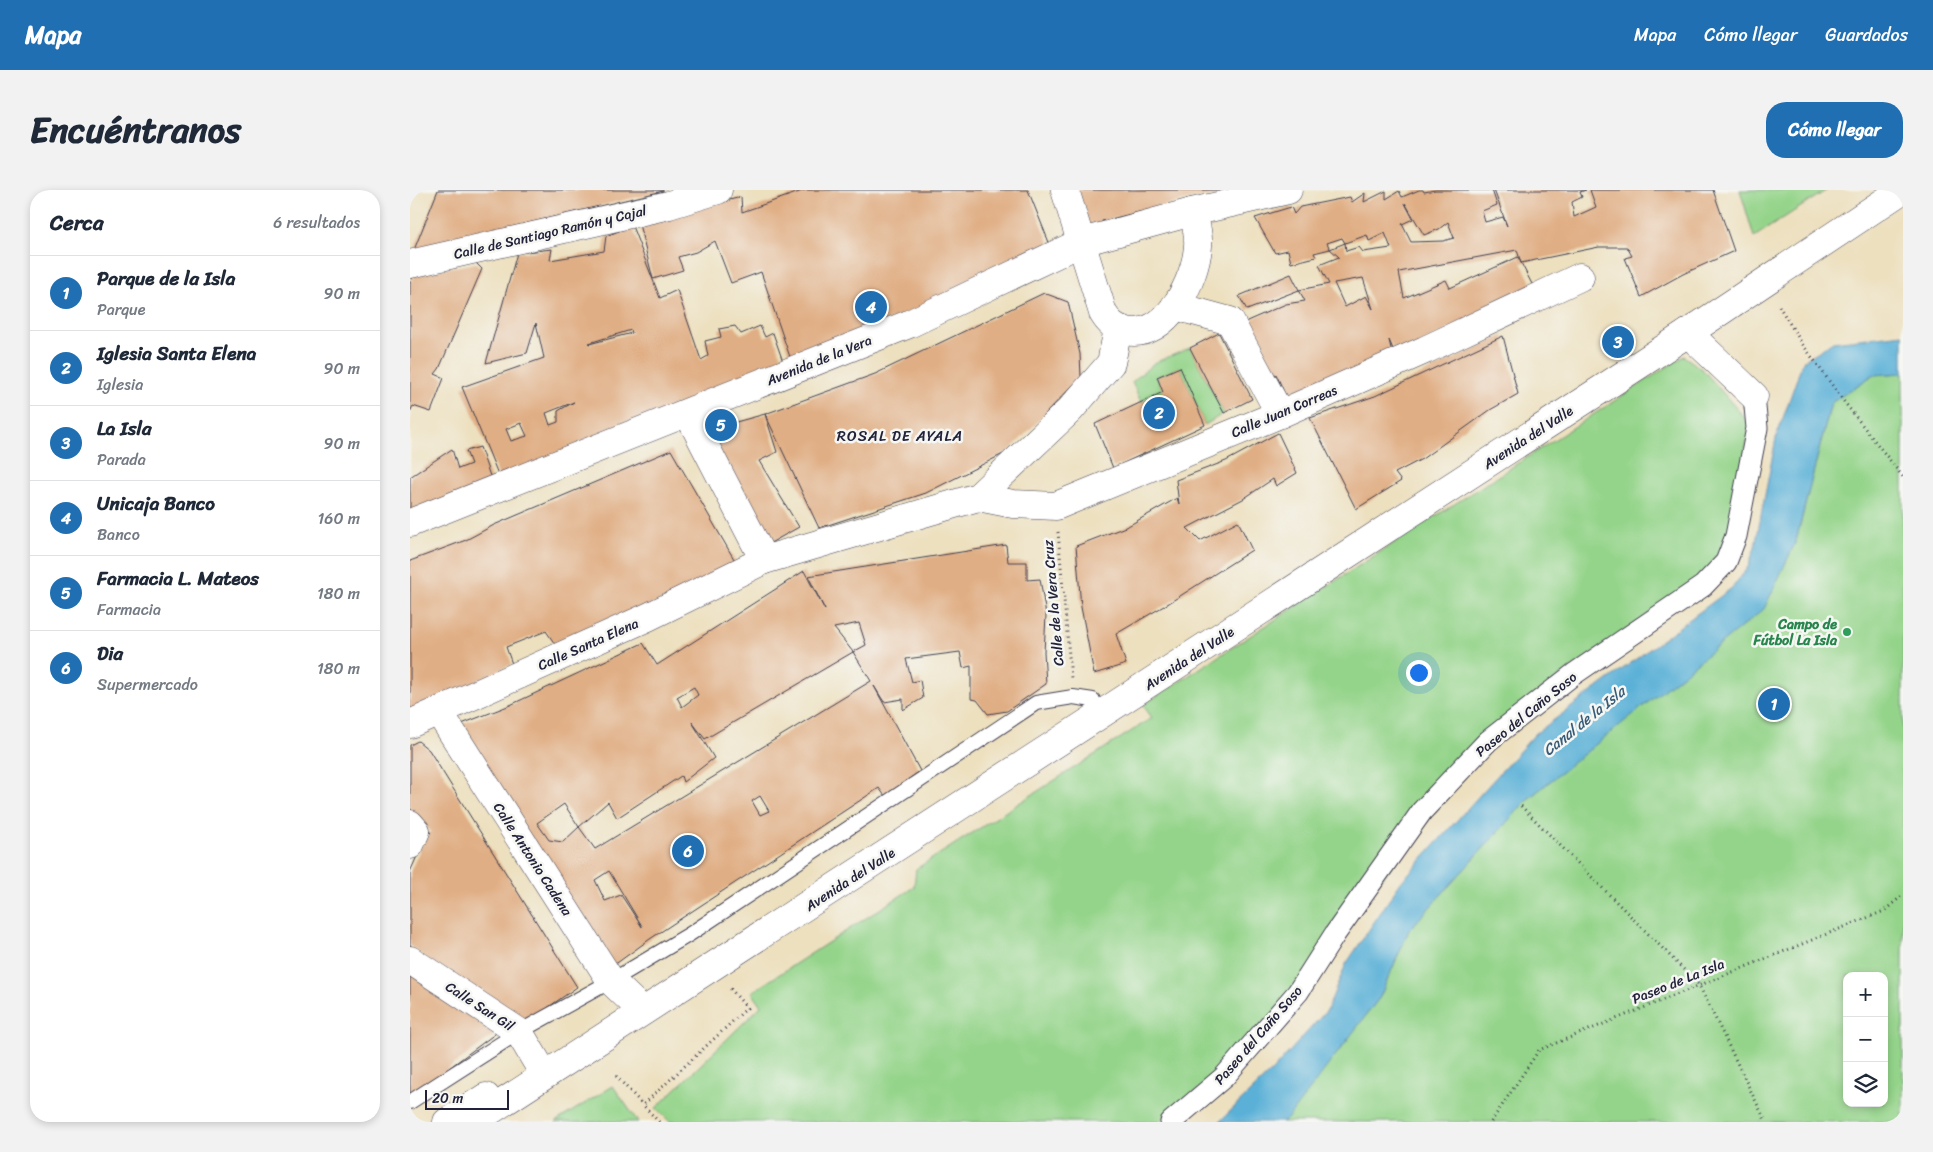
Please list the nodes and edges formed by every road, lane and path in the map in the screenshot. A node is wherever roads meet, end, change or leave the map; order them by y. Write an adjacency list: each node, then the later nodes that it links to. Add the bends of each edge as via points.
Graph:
1 (718, 190): 8 (street, Calle de Santiago Ramón y Cajal, via 669,205)
2 (1064, 190): 7 (street)
3 (1288, 190): 6 (street, Avenida de la Vera)
4 (1876, 190): 22 (street, Avenida del Valle, via 1757,272)
5 (1902, 190): 12 (street, Avenida del Valle)
6 (1192, 212): 7 (street, Avenida de la Vera); 10 (street, via 1198,228 1198,247 1182,297)
7 (1082, 242): 11 (street, via 1103,313 1108,322); 15 (street, Avenida de la Vera, via 909,324)
8 (410, 264)
9 (1580, 277): 16 (street, Calle Juan Correas)
10 (1175, 306): 11 (street, via 1151,329 1133,332); 16 (street, via 1230,321)
11 (1118, 329): 18 (street, via 1111,363 1070,410)
12 (1688, 333): 14 (street, Paseo del Caño Soso); 30 (street, Avenida del Valle)
13 (1801, 342): 17 (path)
14 (1754, 396): 42 (street, Paseo del Caño Soso, via 1757,428 1736,536 1726,562 1702,586 1574,674 1488,741 1422,811 1298,992 1224,1078)
15 (688, 413): 20 (street, Avenida de la Vera); 21 (street)
16 (1280, 414): 19 (street, Calle Juan Correas)
17 (1903, 476)
18 (978, 497): 19 (street, Calle Juan Correas, via 1013,504); 21 (street, Calle Santa Elena)
19 (1056, 506): 22 (path, Calle de la Vera Cruz)
20 (410, 523)
21 (764, 560): 23 (street, Calle Santa Elena)
22 (1083, 698): 31 (lane, Avenida del Valle, via 1036,703 690,934); 33 (street, Avenida del Valle)
23 (439, 712): 24 (street, Calle Santa Elena); 31 (street, Calle Antonio Cadena)
24 (410, 724)
25 (1521, 806): 32 (path)
26 (410, 824): 27 (street, via 416,831)
27 (410, 845)
28 (1903, 895): 32 (path, Paseo de La Isla, via 1884,910)
29 (410, 960): 34 (street, Calle San Gil)
30 (712, 968): 38 (path, via 747,1008); 40 (street, Avenida del Valle)
31 (612, 981): 33 (street, Calle Antonio Cadena); 34 (lane, Avenida del Valle)
32 (1699, 985): 43 (path, Paseo de La Isla, via 1539,1050); 44 (path)
33 (632, 1001): 35 (street, Avenida del Valle)
34 (519, 1032): 35 (street, Calle San Gil); 37 (lane, Avenida del Valle)
35 (538, 1064): 39 (street, Avenida del Valle)
36 (616, 1076): 38 (path)
37 (410, 1102)
38 (644, 1105): 41 (path)
39 (447, 1122)
40 (473, 1122)
41 (659, 1122)
42 (1171, 1122)
43 (1491, 1122)
44 (1766, 1122)

